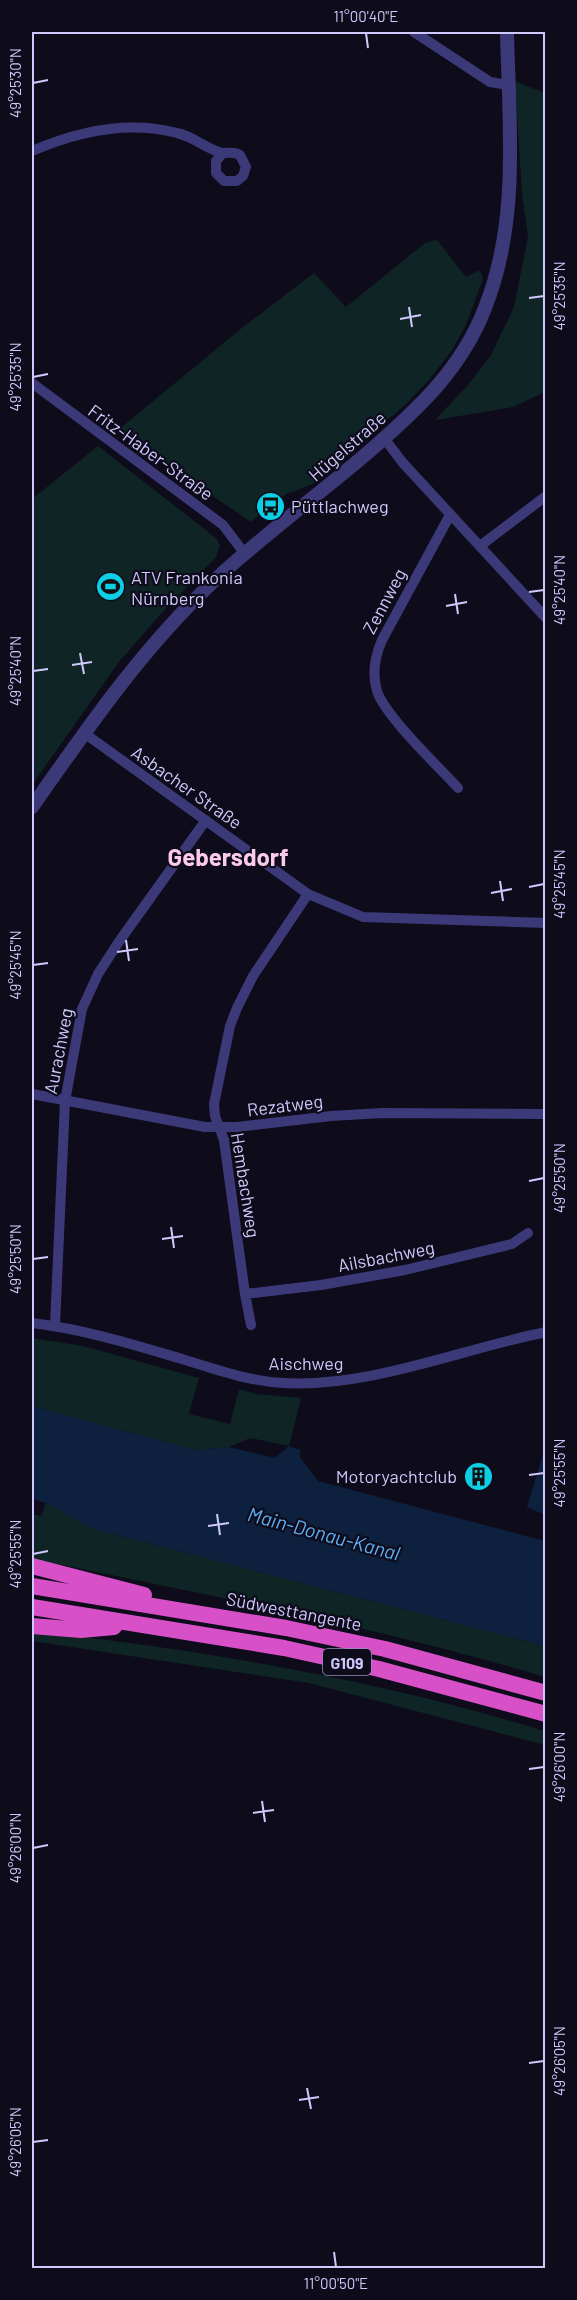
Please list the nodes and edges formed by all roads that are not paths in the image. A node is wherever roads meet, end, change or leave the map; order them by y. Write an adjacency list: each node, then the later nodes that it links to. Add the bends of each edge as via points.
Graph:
1 (414, 32): 3 (street, via 490,82)
2 (507, 32): 3 (street, Hügelstraße)
3 (508, 85): 7 (street, Hügelstraße, via 508,219 491,294 455,365 422,404)
4 (32, 151): 5 (street, via 99,130 146,127 178,133)
5 (222, 154)
6 (32, 382): 11 (street, Fritz-Haber-Straße, via 223,525)
7 (384, 438): 9 (street); 11 (street, Hügelstraße)
8 (546, 496): 10 (street)
9 (450, 515): 10 (street); 14 (street, Zennweg, via 382,640 375,678 377,692 393,717)
10 (480, 546): 12 (street)
11 (245, 554): 13 (street, Hügelstraße, via 170,626)
12 (546, 618)
13 (84, 734): 15 (street, Hügelstraße); 16 (street, Asbacher Straße)
14 (458, 788)
15 (32, 807)
16 (206, 820): 17 (street, Asbacher Straße); 20 (street, Aurachweg, via 118,943 89,991 78,1025)
17 (308, 894): 18 (street, Asbacher Straße, via 363,916); 22 (street, Hembachweg, via 237,1008 214,1104)
18 (546, 923)
19 (32, 1094): 20 (street, Rezatweg)
20 (65, 1101): 22 (street, Rezatweg); 26 (street, Aurachweg)
21 (546, 1114): 22 (street, Rezatweg, via 372,1113)
22 (220, 1128): 24 (street, Hembachweg)
23 (528, 1233): 24 (street, Ailsbachweg, via 512,1244 405,1270)
24 (244, 1294): 27 (street, Hembachweg)
25 (32, 1323): 26 (street, Aischweg)
26 (55, 1325): 28 (street, Aischweg, via 229,1373 282,1383 314,1384 351,1380)
27 (251, 1325)
28 (546, 1332)
29 (32, 1566): 32 (highway)
30 (32, 1586): 32 (highway, Südwesttangente / G109)
31 (32, 1607): 33 (highway, G109)
32 (229, 1618): 35 (highway, Südwesttangente / G109, via 385,1649)
33 (145, 1625): 34 (highway, via 81,1630); 36 (highway, G109, via 284,1648 379,1669)
34 (32, 1626)
35 (546, 1693)
36 (546, 1714)

